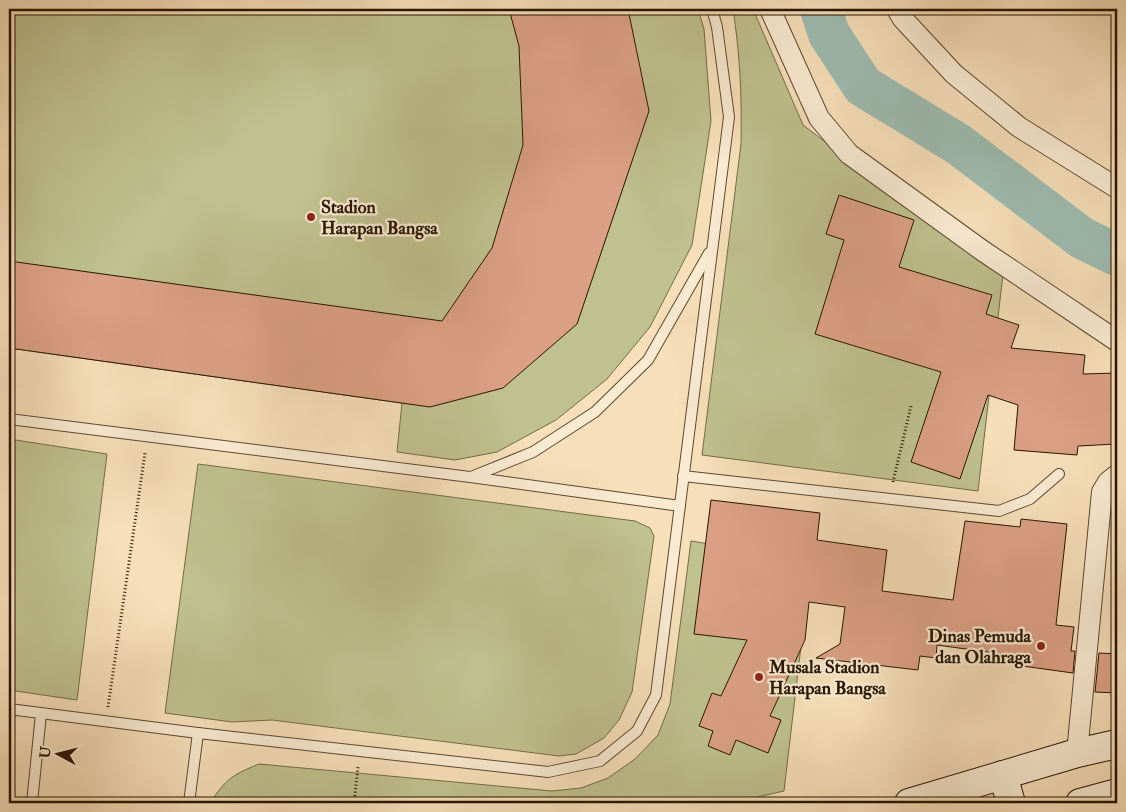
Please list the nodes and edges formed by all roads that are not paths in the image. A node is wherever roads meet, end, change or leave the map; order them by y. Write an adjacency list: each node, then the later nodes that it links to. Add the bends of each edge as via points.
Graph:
1 (712, 9): 5 (lane, via 729,117)
2 (770, 9): 6 (street, via 819,118 849,154 983,251)
3 (897, 9): 4 (street, via 909,26 968,86 1019,127)
4 (1117, 188)
5 (712, 247): 10 (lane); 11 (lane, via 648,360 595,412 533,452)
6 (1117, 341)
7 (9, 419): 11 (lane)
8 (1059, 474): 10 (lane, via 1030,499 999,511)
9 (1117, 475): 17 (street, via 1102,492)
10 (683, 476): 12 (lane)
11 (470, 477): 12 (lane)
12 (680, 506): 15 (lane, via 656,695 637,731 600,761 548,772)
13 (9, 709): 14 (lane)
14 (41, 714): 15 (lane); 20 (lane)
15 (198, 733): 21 (lane)
16 (1117, 744): 17 (main road)
17 (1078, 753): 18 (main road)
18 (1003, 775): 22 (main road); 23 (main road)
19 (1117, 793): 24 (main road)
20 (32, 803)
21 (189, 803)
22 (909, 803)
23 (1011, 803)
24 (1080, 803)

